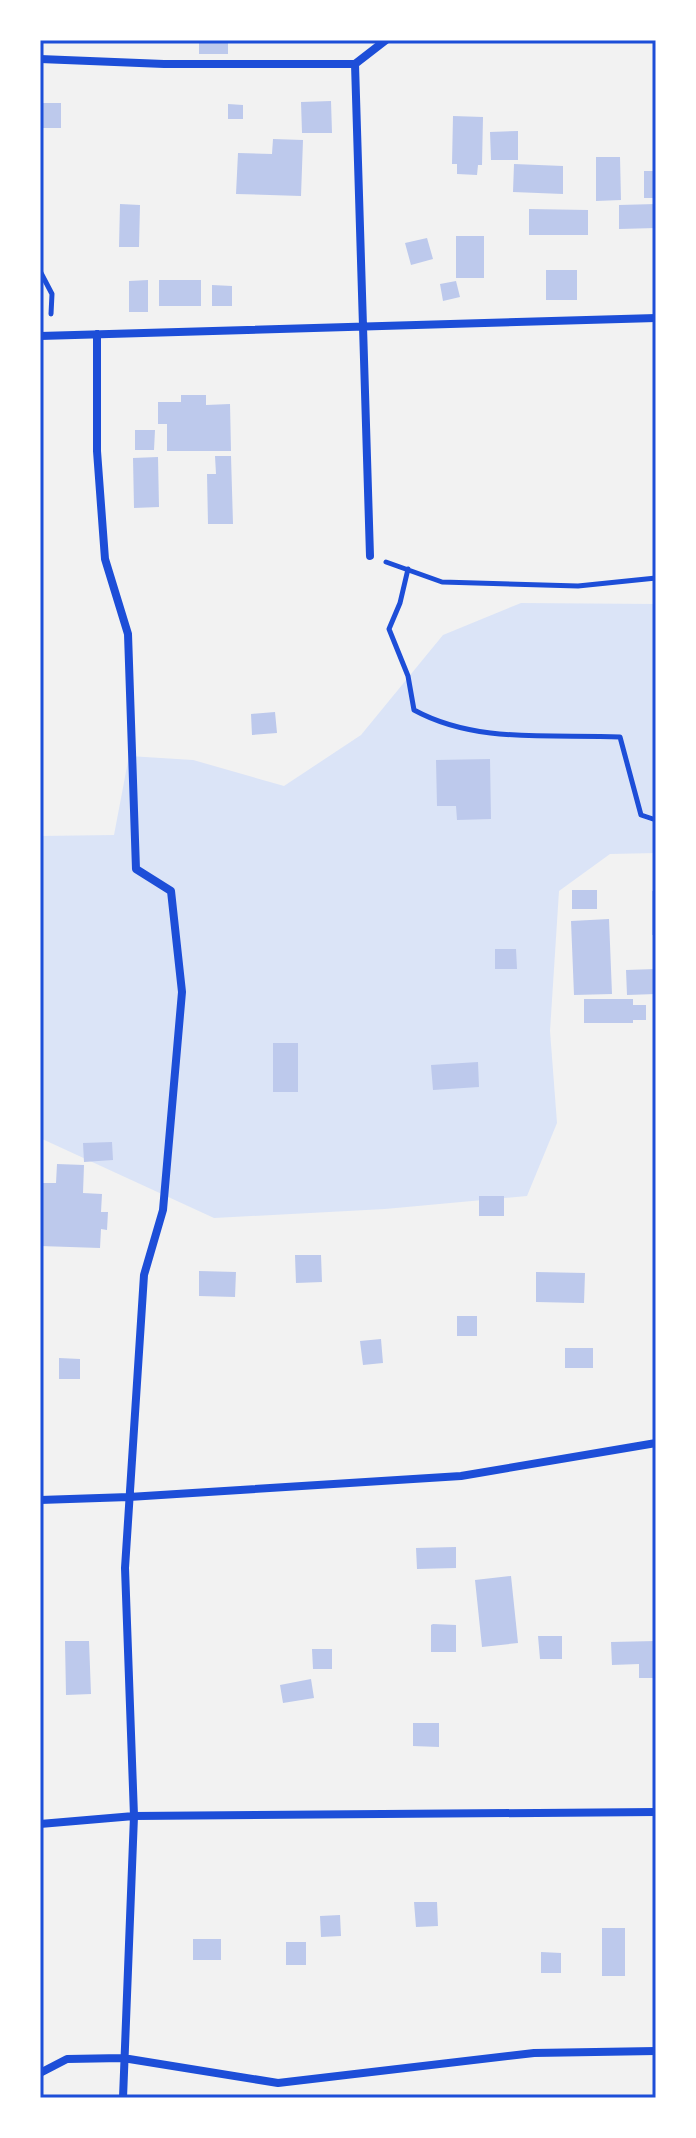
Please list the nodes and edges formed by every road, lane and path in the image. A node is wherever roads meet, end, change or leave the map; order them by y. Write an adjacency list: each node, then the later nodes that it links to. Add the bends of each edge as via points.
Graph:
1 (386, 40): 3 (street)
2 (40, 59): 3 (street)
3 (355, 64): 8 (street)
4 (40, 271): 7 (path, via 52,294)
5 (656, 318): 6 (street)
6 (97, 334): 7 (street); 13 (street, via 97,451 105,559 128,634 136,869 171,891 182,992 163,1210 144,1275)
7 (45, 336)
8 (370, 556): 9 (path)
9 (408, 569): 10 (path, via 442,582 578,586); 11 (path, via 389,629 408,676 414,710 491,735 620,737 641,815)
10 (656, 578)
11 (656, 820)
12 (656, 1443): 13 (street, via 461,1476)
13 (129, 1497): 14 (street); 16 (street, via 125,1568)
14 (40, 1500)
15 (656, 1812): 16 (street)
16 (134, 1816): 17 (street); 19 (street)
17 (40, 1824)
18 (656, 2051): 19 (street, via 534,2053 278,2083)
19 (123, 2058): 20 (street, via 67,2059); 21 (street)
20 (40, 2073)
21 (123, 2098)

